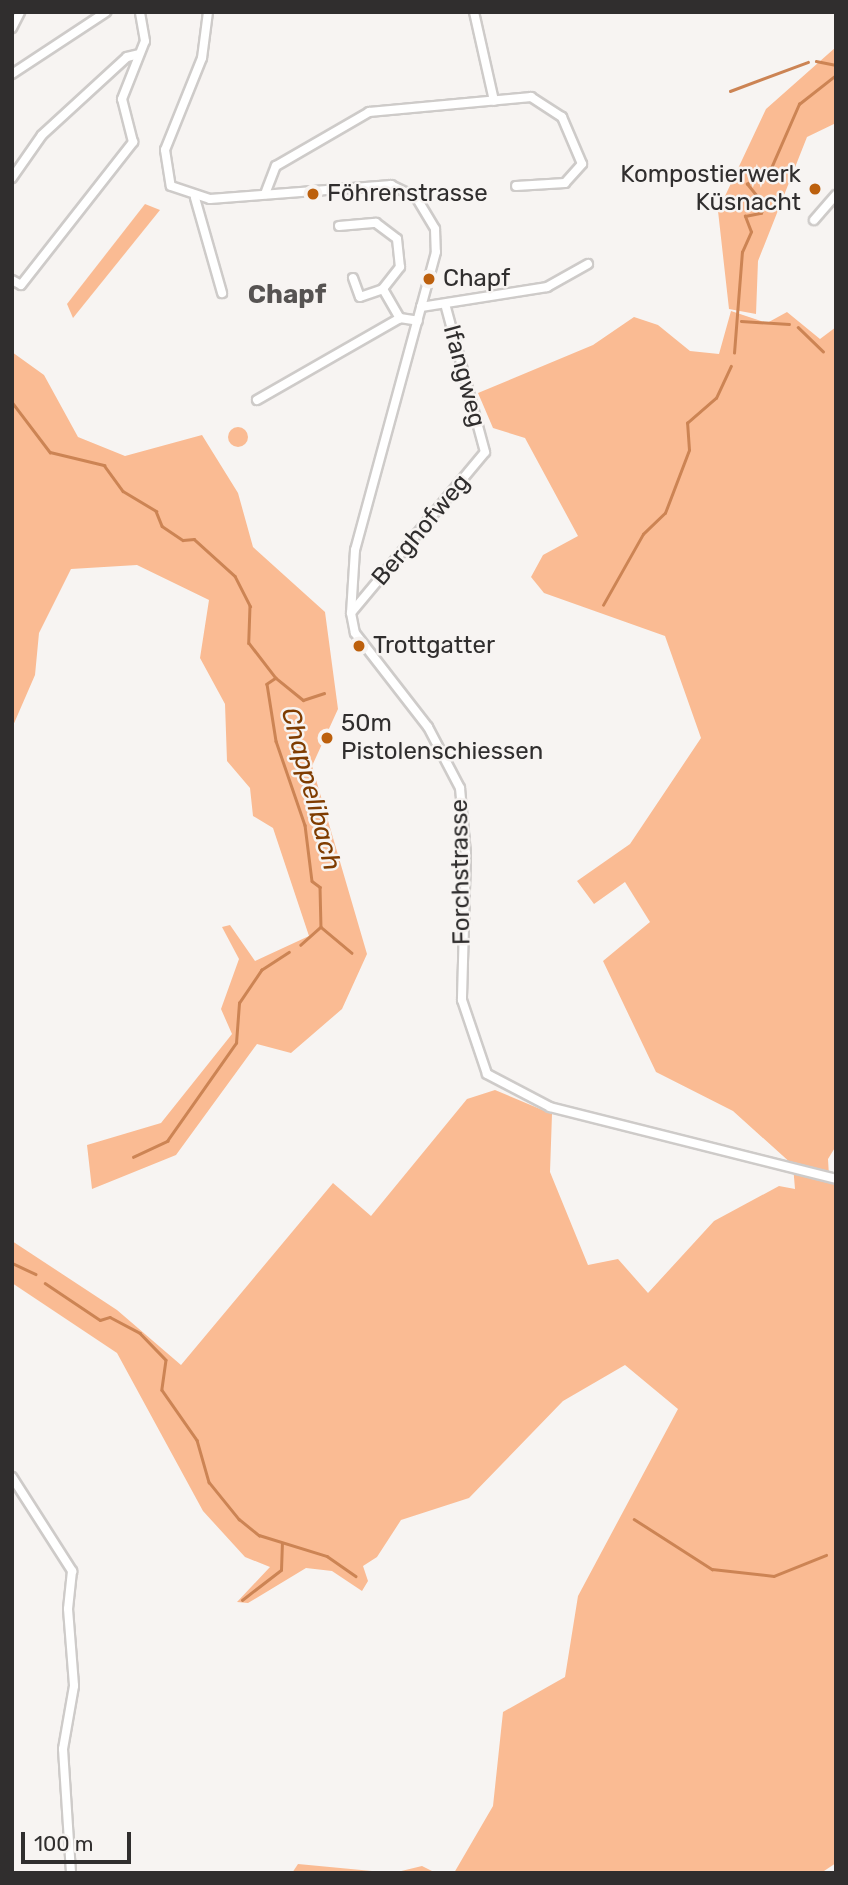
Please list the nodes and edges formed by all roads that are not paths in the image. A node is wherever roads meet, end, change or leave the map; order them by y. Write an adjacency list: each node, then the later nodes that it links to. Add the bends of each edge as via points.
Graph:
1 (20, 12): 6 (street)
2 (106, 12): 8 (street)
3 (140, 12): 7 (street, via 146,36)
4 (208, 12): 14 (street, via 202,58 163,162 171,187)
5 (474, 12): 9 (street)
6 (12, 28)
7 (139, 54): 10 (street, via 127,57 42,135); 19 (street, via 122,99 134,142 21,285)
8 (12, 74)
9 (494, 101): 11 (street, via 531,97 546,103 582,153 569,181); 12 (street, via 369,112 276,166)
10 (12, 178)
11 (516, 186)
12 (265, 194): 14 (street, Forchstrasse); 22 (street, Forchstrasse, via 386,185 409,192 426,210 436,234)
13 (836, 195): 15 (street)
14 (195, 198): 21 (street)
15 (814, 220)
16 (340, 226): 20 (street, via 376,223 397,239 400,267)
17 (588, 264): 23 (street, via 547,287)
18 (353, 278): 20 (street, via 360,297)
19 (12, 279)
20 (383, 289): 24 (street)
21 (222, 293)
22 (421, 307): 23 (street); 25 (street, Forchstrasse)
23 (446, 307): 27 (street, Ifangweg)
24 (400, 318): 25 (street); 26 (street)
25 (418, 321): 28 (street, Forchstrasse, via 355,550)
26 (257, 400)
27 (484, 444): 28 (street, Berghofweg, via 484,456)
28 (351, 613): 29 (street, Forchstrasse, via 355,633 428,727 460,788 466,854 462,1000 487,1074 550,1107)
29 (836, 1179)
30 (12, 1477): 31 (street, via 72,1571 68,1609 74,1686 63,1749)
31 (71, 1873)

